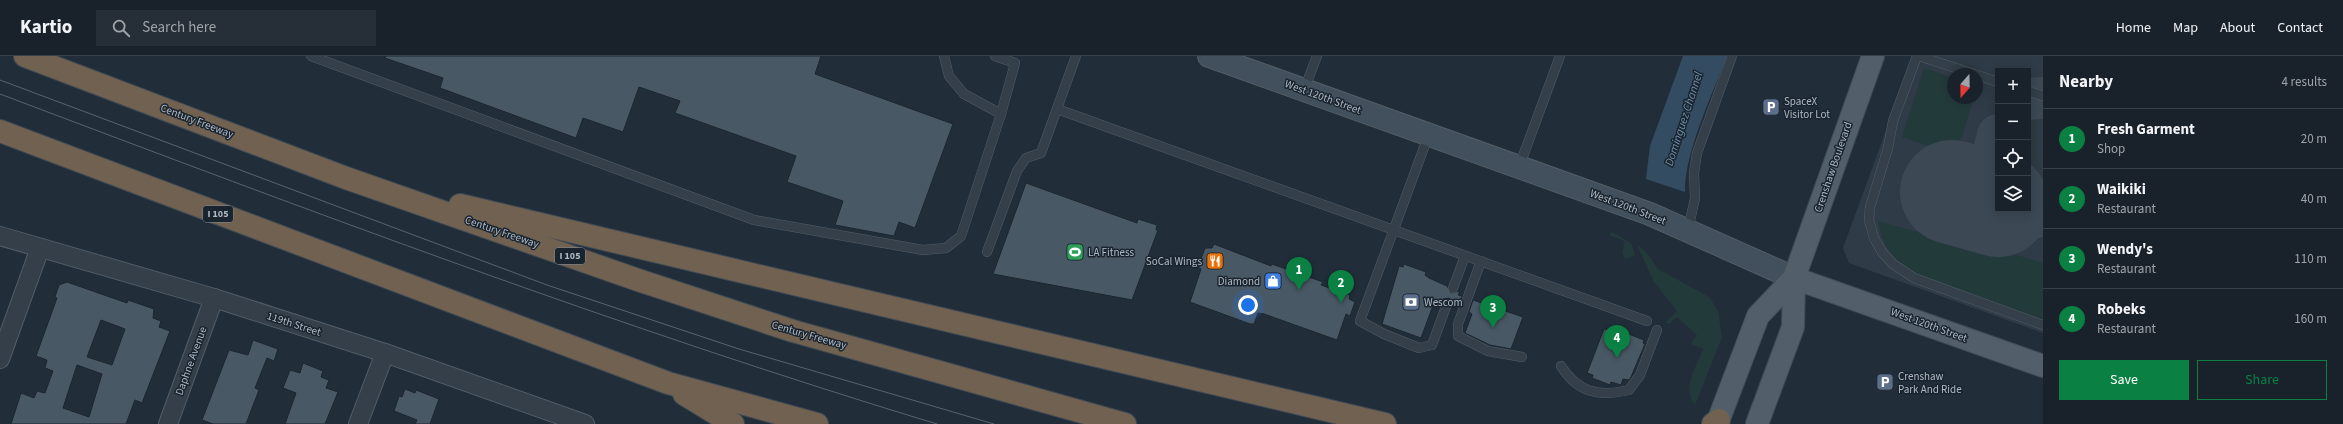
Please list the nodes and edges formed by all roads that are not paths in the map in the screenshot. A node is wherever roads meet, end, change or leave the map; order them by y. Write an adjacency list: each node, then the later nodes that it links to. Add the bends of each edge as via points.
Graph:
1 (25, 56): 23 (highway, Century Freeway / I 105)
2 (311, 56): 19 (lane, via 754,220 923,250 946,248 961,236)
3 (944, 56): 19 (lane, via 949,76 964,94)
4 (995, 56): 19 (lane, via 1015,63)
5 (1076, 56): 18 (lane)
6 (1209, 56): 15 (street, West 120th Street)
7 (1317, 56): 15 (lane)
8 (1560, 56): 22 (lane)
9 (1732, 56): 25 (lane, via 1697,153 1694,173 1696,198)
10 (1873, 56): 31 (main road, Crenshaw Boulevard)
11 (1918, 56): 12 (lane); 36 (lane, via 1893,122 1870,207 1869,220 1874,238 1893,264 1914,278)
12 (1957, 68)
13 (1983, 77): 14 (lane)
14 (1995, 81)
15 (1304, 90): 21 (street, West 120th Street)
16 (2031, 92): 17 (lane)
17 (2043, 96)
18 (1057, 109): 24 (lane); 28 (lane, via 1040,153 1026,158 1017,172)
19 (1001, 114)
20 (0, 131): 43 (highway, I 105)
21 (1428, 134): 22 (street, West 120th Street); 24 (lane)
22 (1519, 167): 25 (street, West 120th Street)
23 (346, 178): 50 (highway, Century Freeway / I 105, via 793,331); 51 (highway)
24 (1394, 230): 29 (lane); 34 (lane, via 1360,321 1419,348 1432,345)
25 (1688, 230): 31 (street, West 120th Street)
26 (0, 236): 27 (street, 119th Street)
27 (40, 248): 33 (street, 119th Street); 40 (street)
28 (987, 252)
29 (1464, 256): 30 (lane); 32 (lane)
30 (1481, 261): 35 (lane); 39 (lane, via 1458,324 1458,336 1488,351)
31 (1794, 278): 42 (main road, West 120th Street); 44 (main road, Crenshaw Boulevard, via 1758,316); 52 (main road, Crenshaw Boulevard, via 1794,328)
32 (1453, 288)
33 (214, 298): 38 (street, 119th Street); 45 (street, Daphne Avenue)
34 (1447, 304)
35 (1647, 321)
36 (2043, 325)
37 (1657, 330): 41 (lane, via 1640,375 1630,390 1617,393 1585,389 1570,379)
38 (385, 353): 46 (street); 47 (street, 119th Street)
39 (1522, 357)
40 (0, 358)
41 (1561, 366)
42 (2043, 366)
43 (668, 384): 48 (highway); 49 (highway, I 105)
44 (1716, 423)
45 (168, 424)
46 (358, 424)
47 (585, 424)
48 (733, 424)
49 (817, 424)
50 (1125, 424)
51 (1385, 424)
52 (1757, 424)

